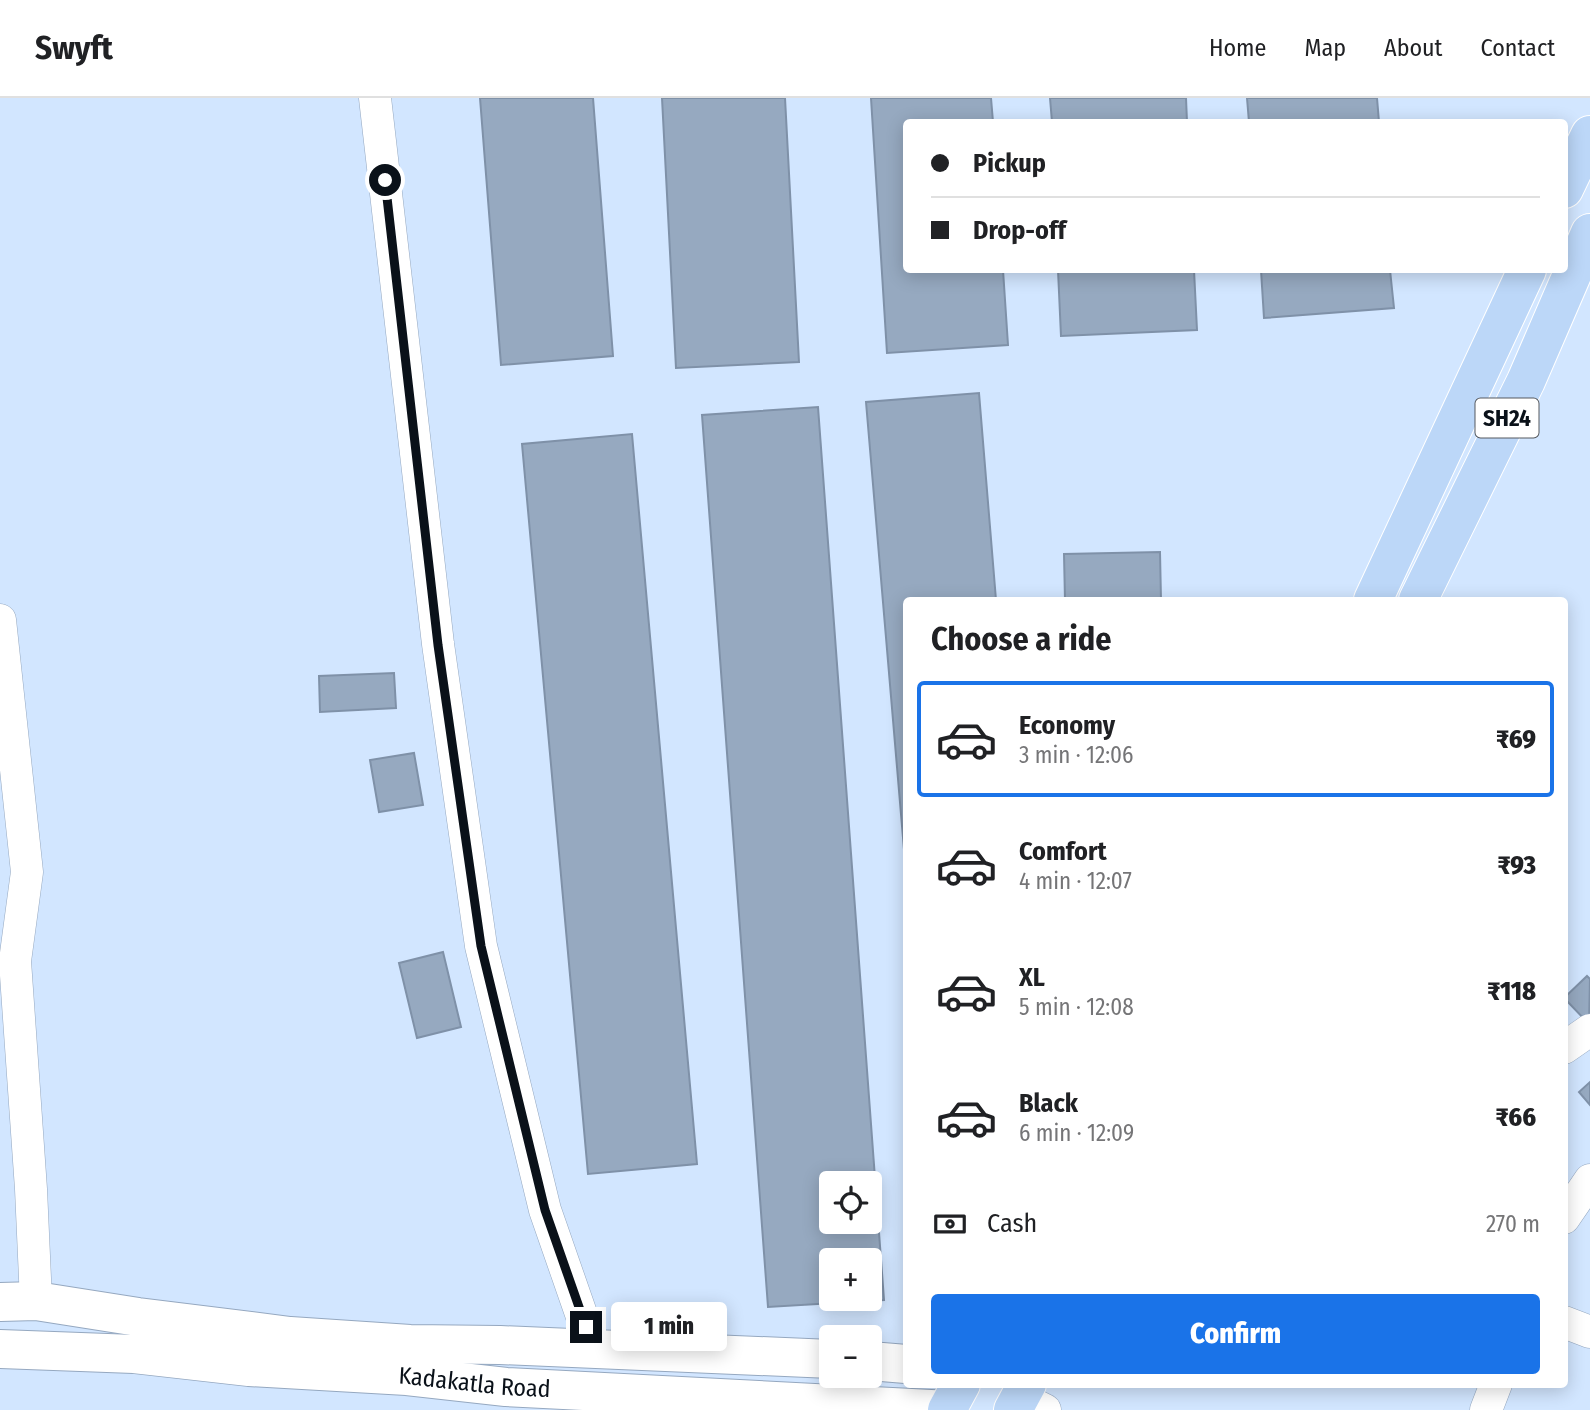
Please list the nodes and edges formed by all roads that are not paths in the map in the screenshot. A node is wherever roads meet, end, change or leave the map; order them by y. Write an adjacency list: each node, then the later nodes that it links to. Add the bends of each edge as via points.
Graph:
1 (375, 98): 17 (street, via 438,645 481,946 545,1210)
2 (1590, 135): 3 (main road)
3 (1568, 182)
4 (1590, 233): 7 (main road, SH24, via 1525,381)
5 (1526, 273): 6 (main road, SH24)
6 (1374, 597)
7 (1419, 597)
8 (0, 620): 13 (street, via 27,872 15,961 31,1189)
9 (1590, 1030): 10 (street)
10 (1568, 1045)
11 (1590, 1180): 12 (street)
12 (1568, 1212)
13 (18, 1301): 17 (street, Kadakatla Road, via 290,1336)
14 (1568, 1324): 15 (street)
15 (1590, 1332)
16 (0, 1349): 23 (street, Kadakatla Road, via 134,1354 506,1387)
17 (594, 1351): 18 (street, Kadakatla Road)
18 (819, 1358)
19 (882, 1363): 20 (street)
20 (903, 1364)
21 (959, 1388): 23 (main road)
22 (1494, 1388): 24 (street)
23 (948, 1410)
24 (1486, 1410)

